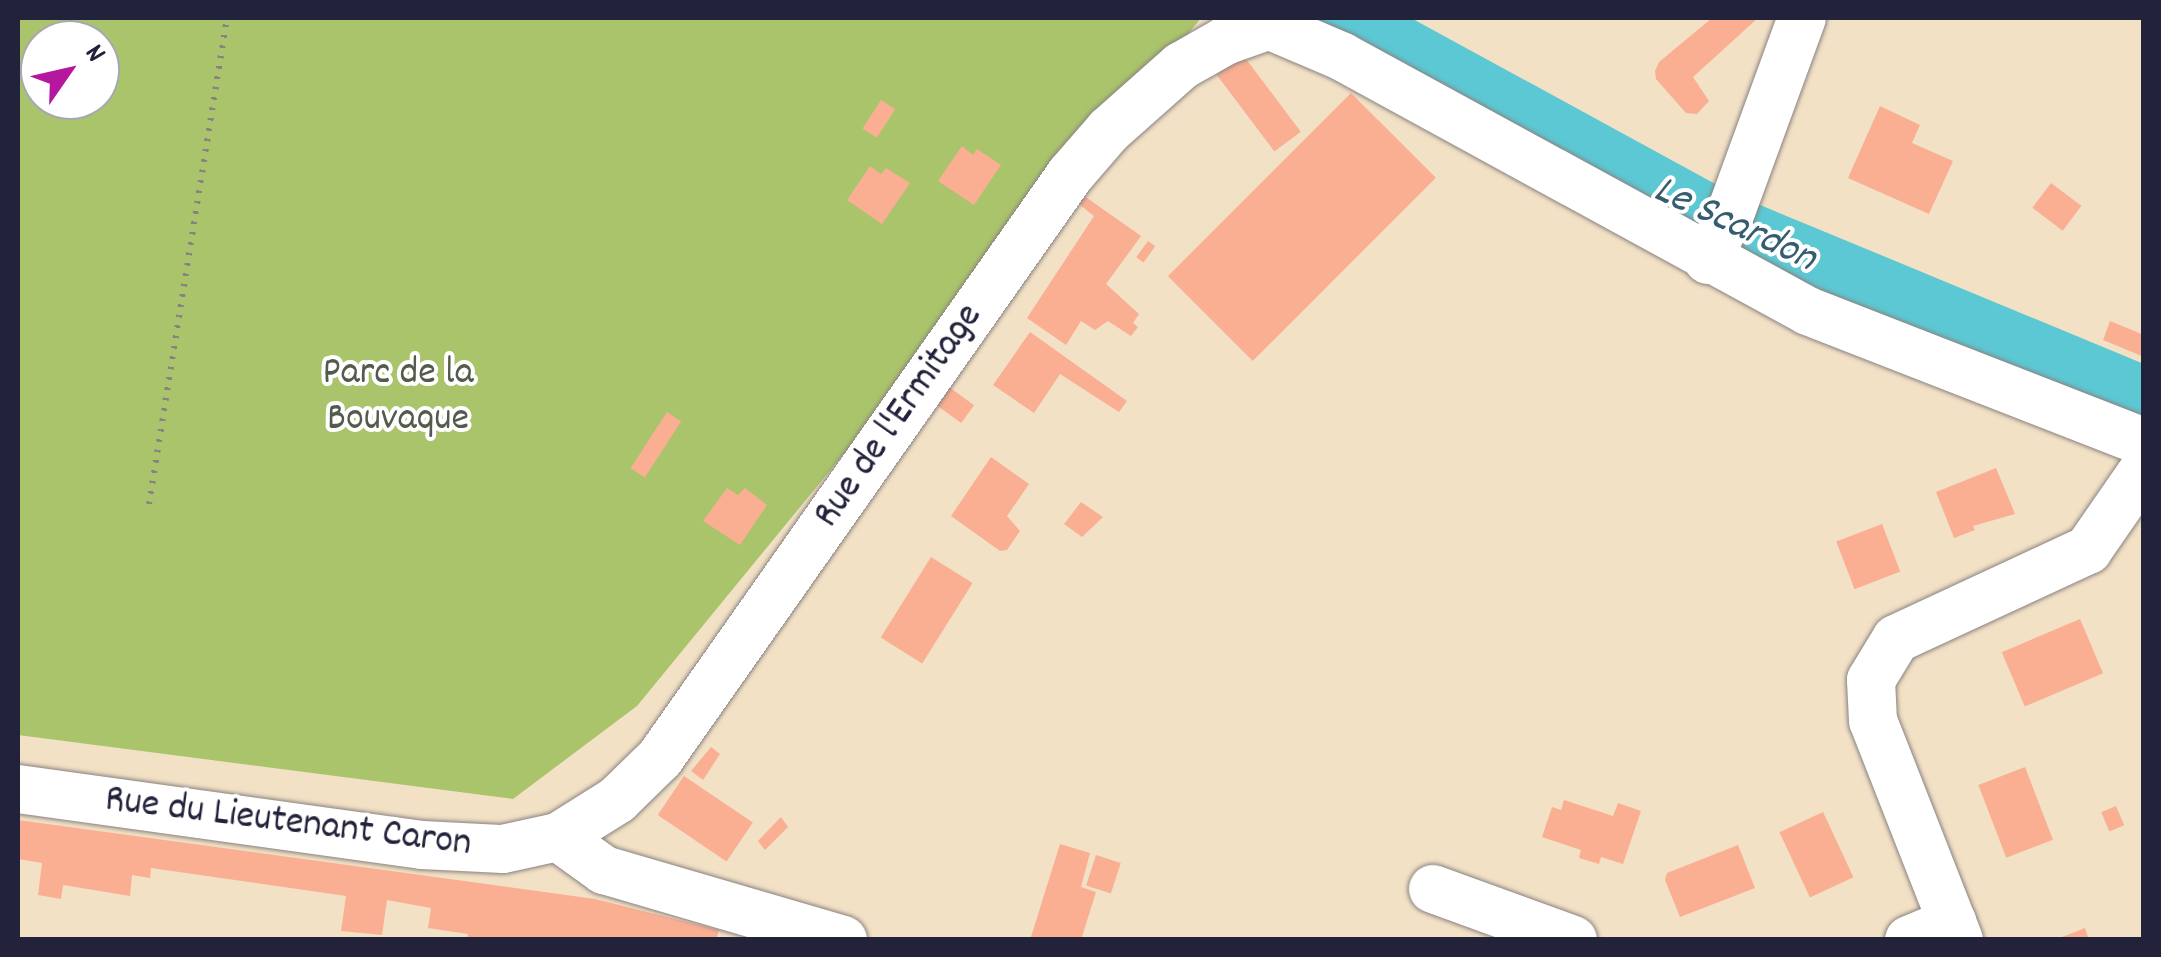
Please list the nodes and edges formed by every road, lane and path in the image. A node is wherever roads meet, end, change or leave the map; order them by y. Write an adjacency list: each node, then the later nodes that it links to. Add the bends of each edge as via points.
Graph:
1 (227, 18): 7 (path)
2 (1802, 18): 4 (street)
3 (1260, 22): 4 (street); 9 (street, Rue de l'Ermitage, via 1181,66 1070,175 660,758 617,800)
4 (1720, 235): 5 (street, via 1808,311)
5 (2144, 442)
6 (2144, 469): 11 (street, via 2088,550 1896,639 1870,680 1873,721)
7 (149, 504)
8 (18, 790): 9 (street, Rue du Lieutenant Caron, via 422,845 503,849)
9 (558, 837): 12 (street, via 604,870)
10 (1433, 890): 13 (street)
11 (1940, 934)
12 (843, 940)
13 (1573, 940)

